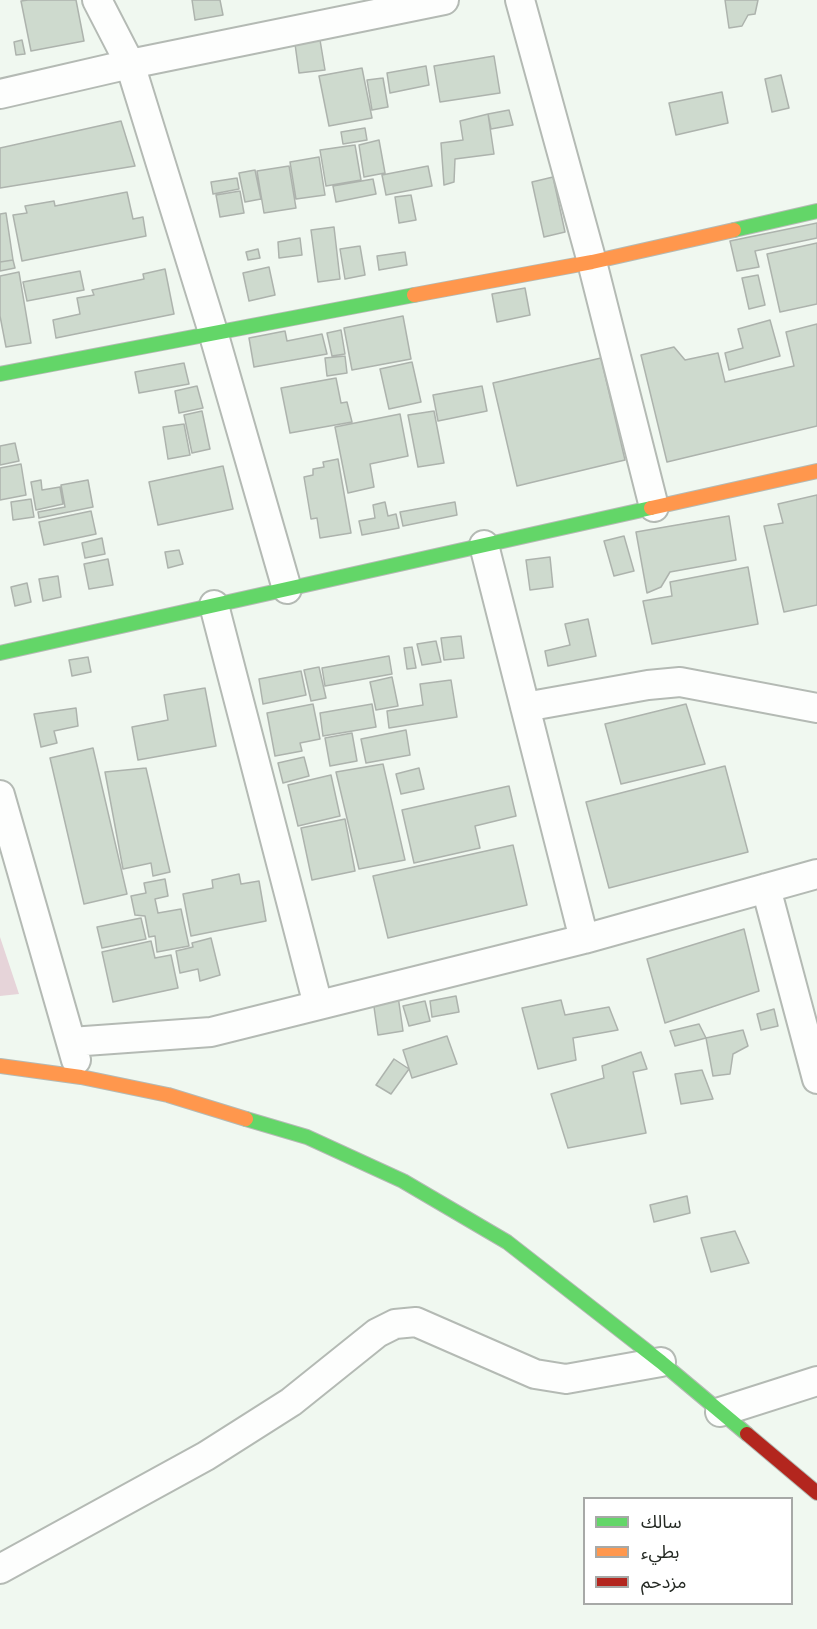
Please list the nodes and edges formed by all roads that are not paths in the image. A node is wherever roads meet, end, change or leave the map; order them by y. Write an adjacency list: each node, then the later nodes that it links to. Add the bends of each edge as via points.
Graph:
1 (97, 0): 4 (street)
2 (444, 0): 4 (street)
3 (520, 0): 7 (street)
4 (130, 64): 5 (street); 8 (street)
5 (0, 94)
6 (817, 211): 7 (street)
7 (592, 262): 8 (street); 11 (street)
8 (213, 332): 9 (street); 13 (street)
9 (0, 374)
10 (817, 471): 11 (street)
11 (654, 507): 12 (street)
12 (484, 545): 13 (street); 16 (street)
13 (287, 589): 14 (street)
14 (214, 605): 15 (street); 22 (street)
15 (0, 652)
16 (525, 707): 17 (street, via 680,682); 21 (street)
17 (817, 708)
18 (0, 795): 23 (street)
19 (817, 874): 20 (street)
20 (766, 888): 21 (street); 26 (street)
21 (584, 939): 22 (street)
22 (318, 1005): 23 (street, via 211,1032)
23 (71, 1042): 25 (street)
24 (0, 1066): 25 (street)
25 (81, 1077): 27 (street, via 168,1095 307,1137 403,1181 507,1242)
26 (817, 1079)
27 (661, 1362): 29 (street); 31 (street, via 566,1379 535,1374 416,1323 395,1324 377,1333 291,1402 206,1456)
28 (817, 1381): 29 (street)
29 (720, 1412): 30 (street)
30 (817, 1493)
31 (0, 1569)

